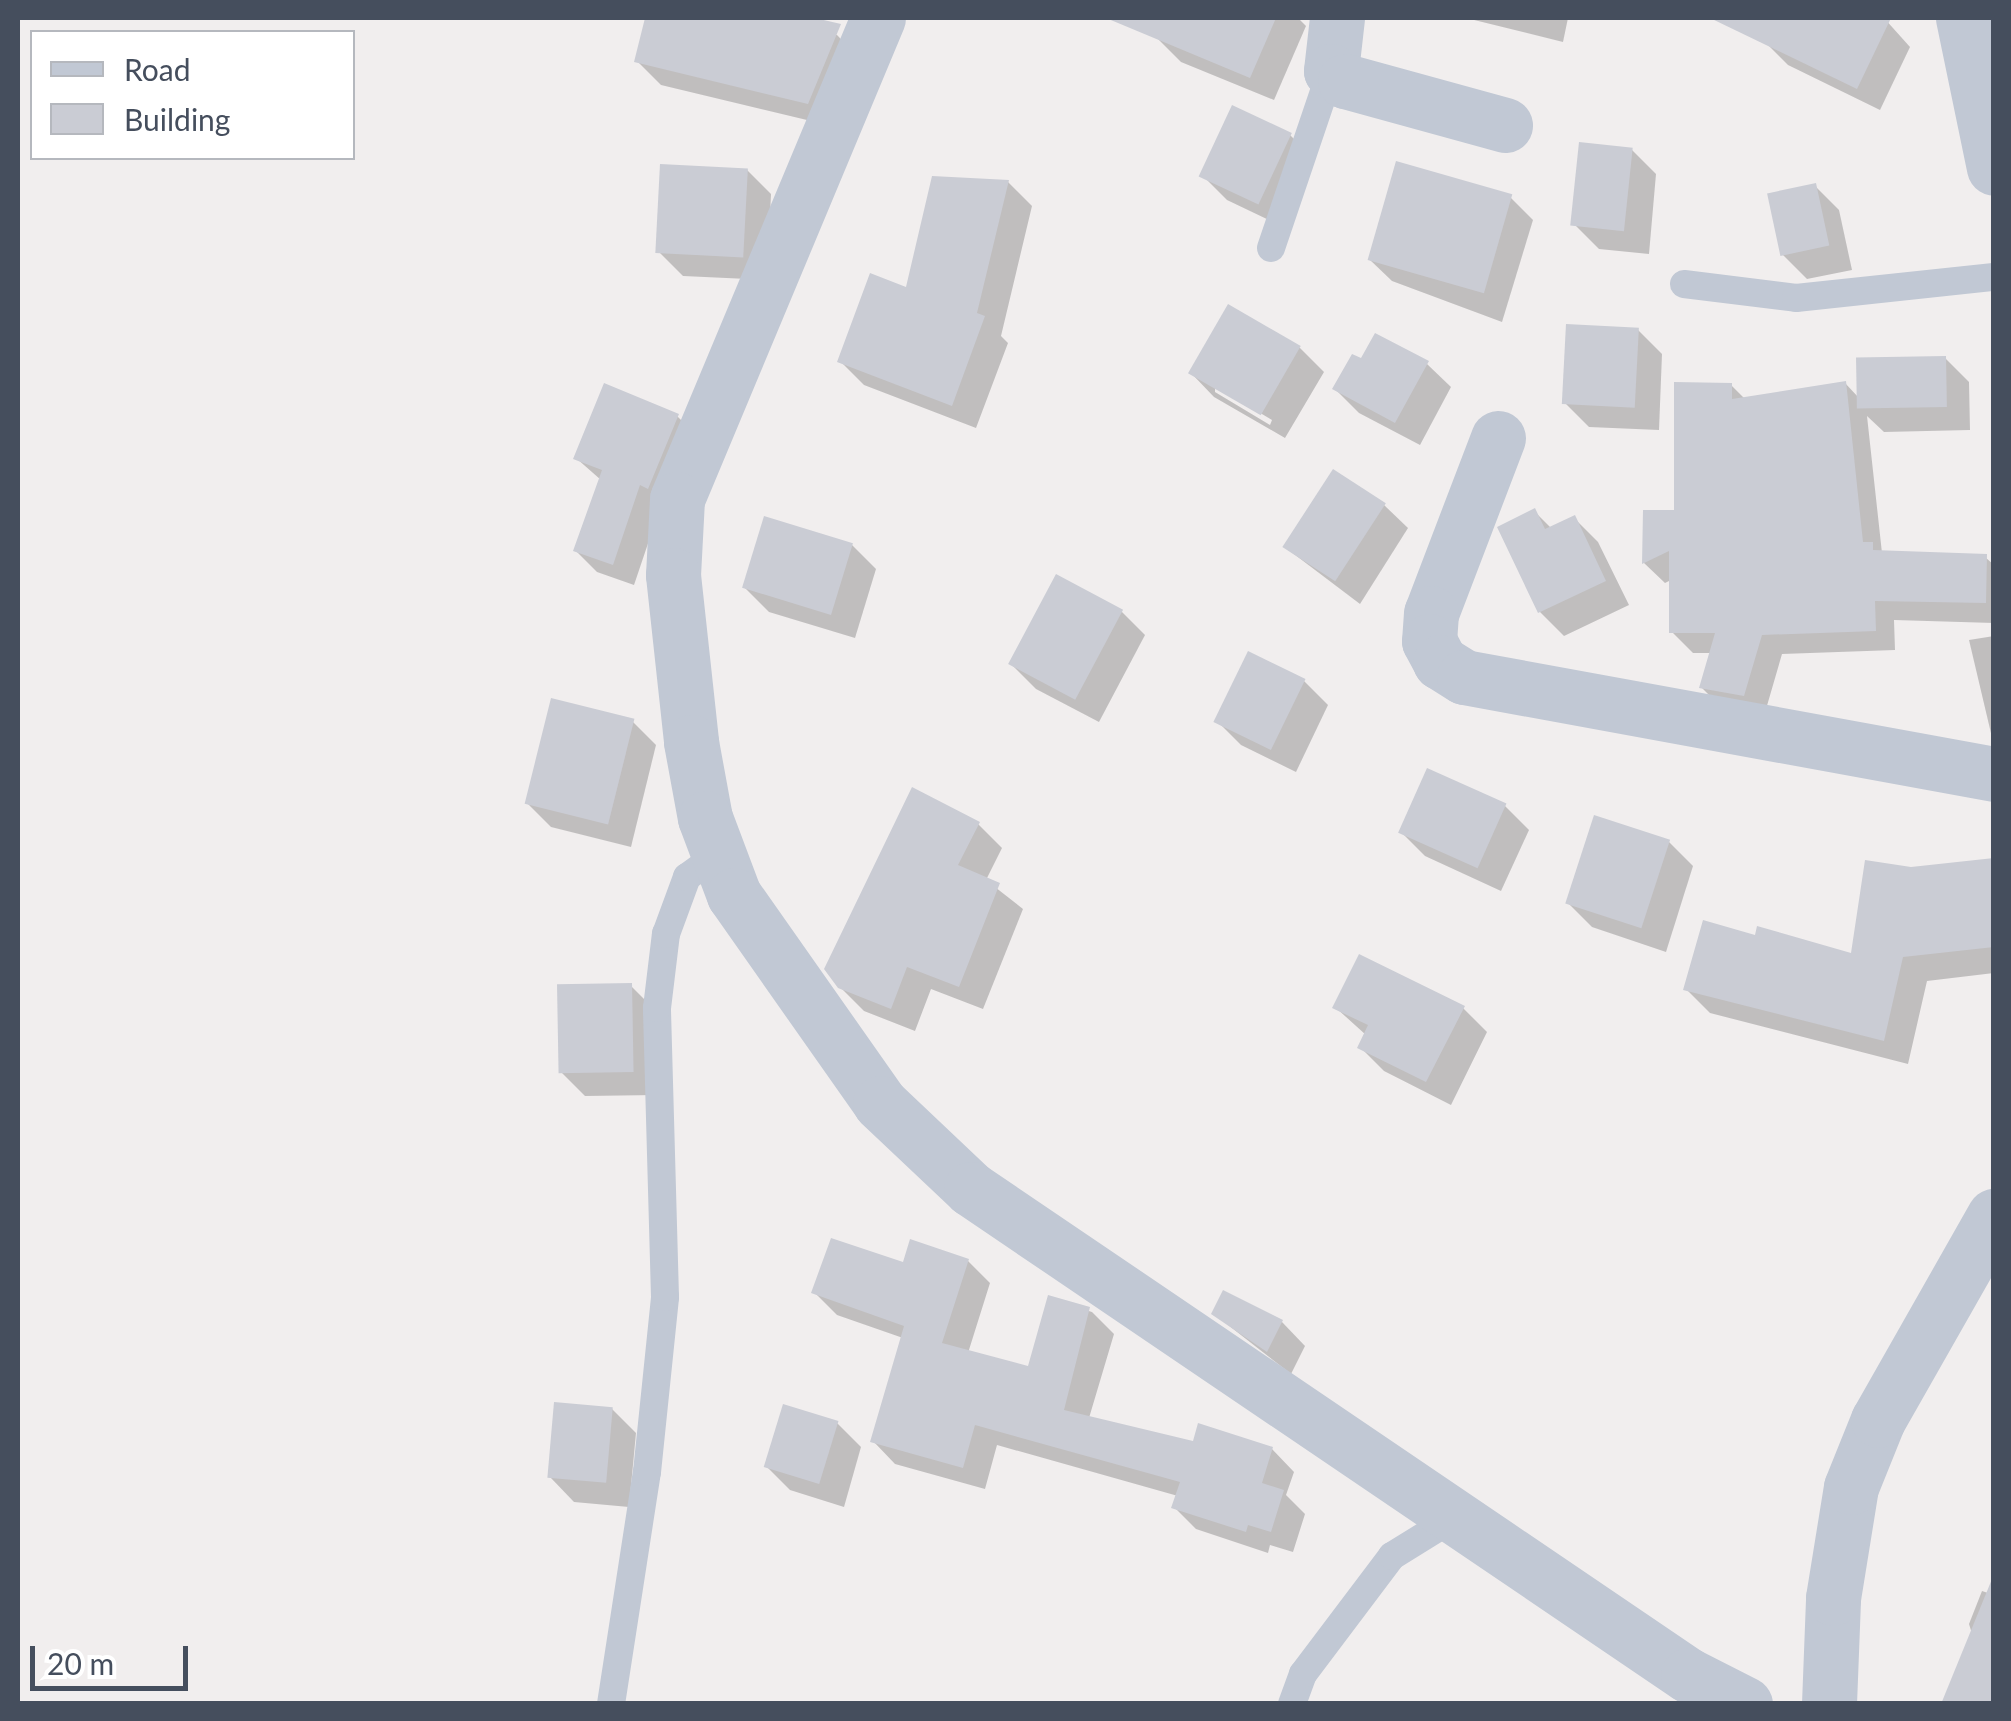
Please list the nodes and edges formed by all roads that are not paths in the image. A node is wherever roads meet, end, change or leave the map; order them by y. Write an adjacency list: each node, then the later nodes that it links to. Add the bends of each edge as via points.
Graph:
1 (878, 18): 12 (street, via 677,499 673,576 690,742)
2 (1337, 18): 4 (street)
3 (1963, 18): 6 (street)
4 (1330, 71): 5 (street); 7 (lane)
5 (1506, 125)
6 (1994, 168)
7 (1271, 248)
8 (1994, 277): 9 (lane, via 1796,298)
9 (1684, 284)
10 (1498, 438): 11 (street, via 1430,613 1429,640 1440,662 1464,677)
11 (1994, 774)
12 (718, 854): 14 (street, via 734,895 824,1025 924,1151); 15 (lane, via 688,876 666,934 656,1008 665,1297 647,1472)
13 (1994, 1216): 18 (street, via 1878,1420 1851,1488 1833,1598)
14 (1455, 1517): 16 (lane, via 1392,1556 1303,1674); 17 (street, via 1688,1674)
15 (611, 1704)
16 (1292, 1704)
17 (1746, 1704)
18 (1830, 1704)

